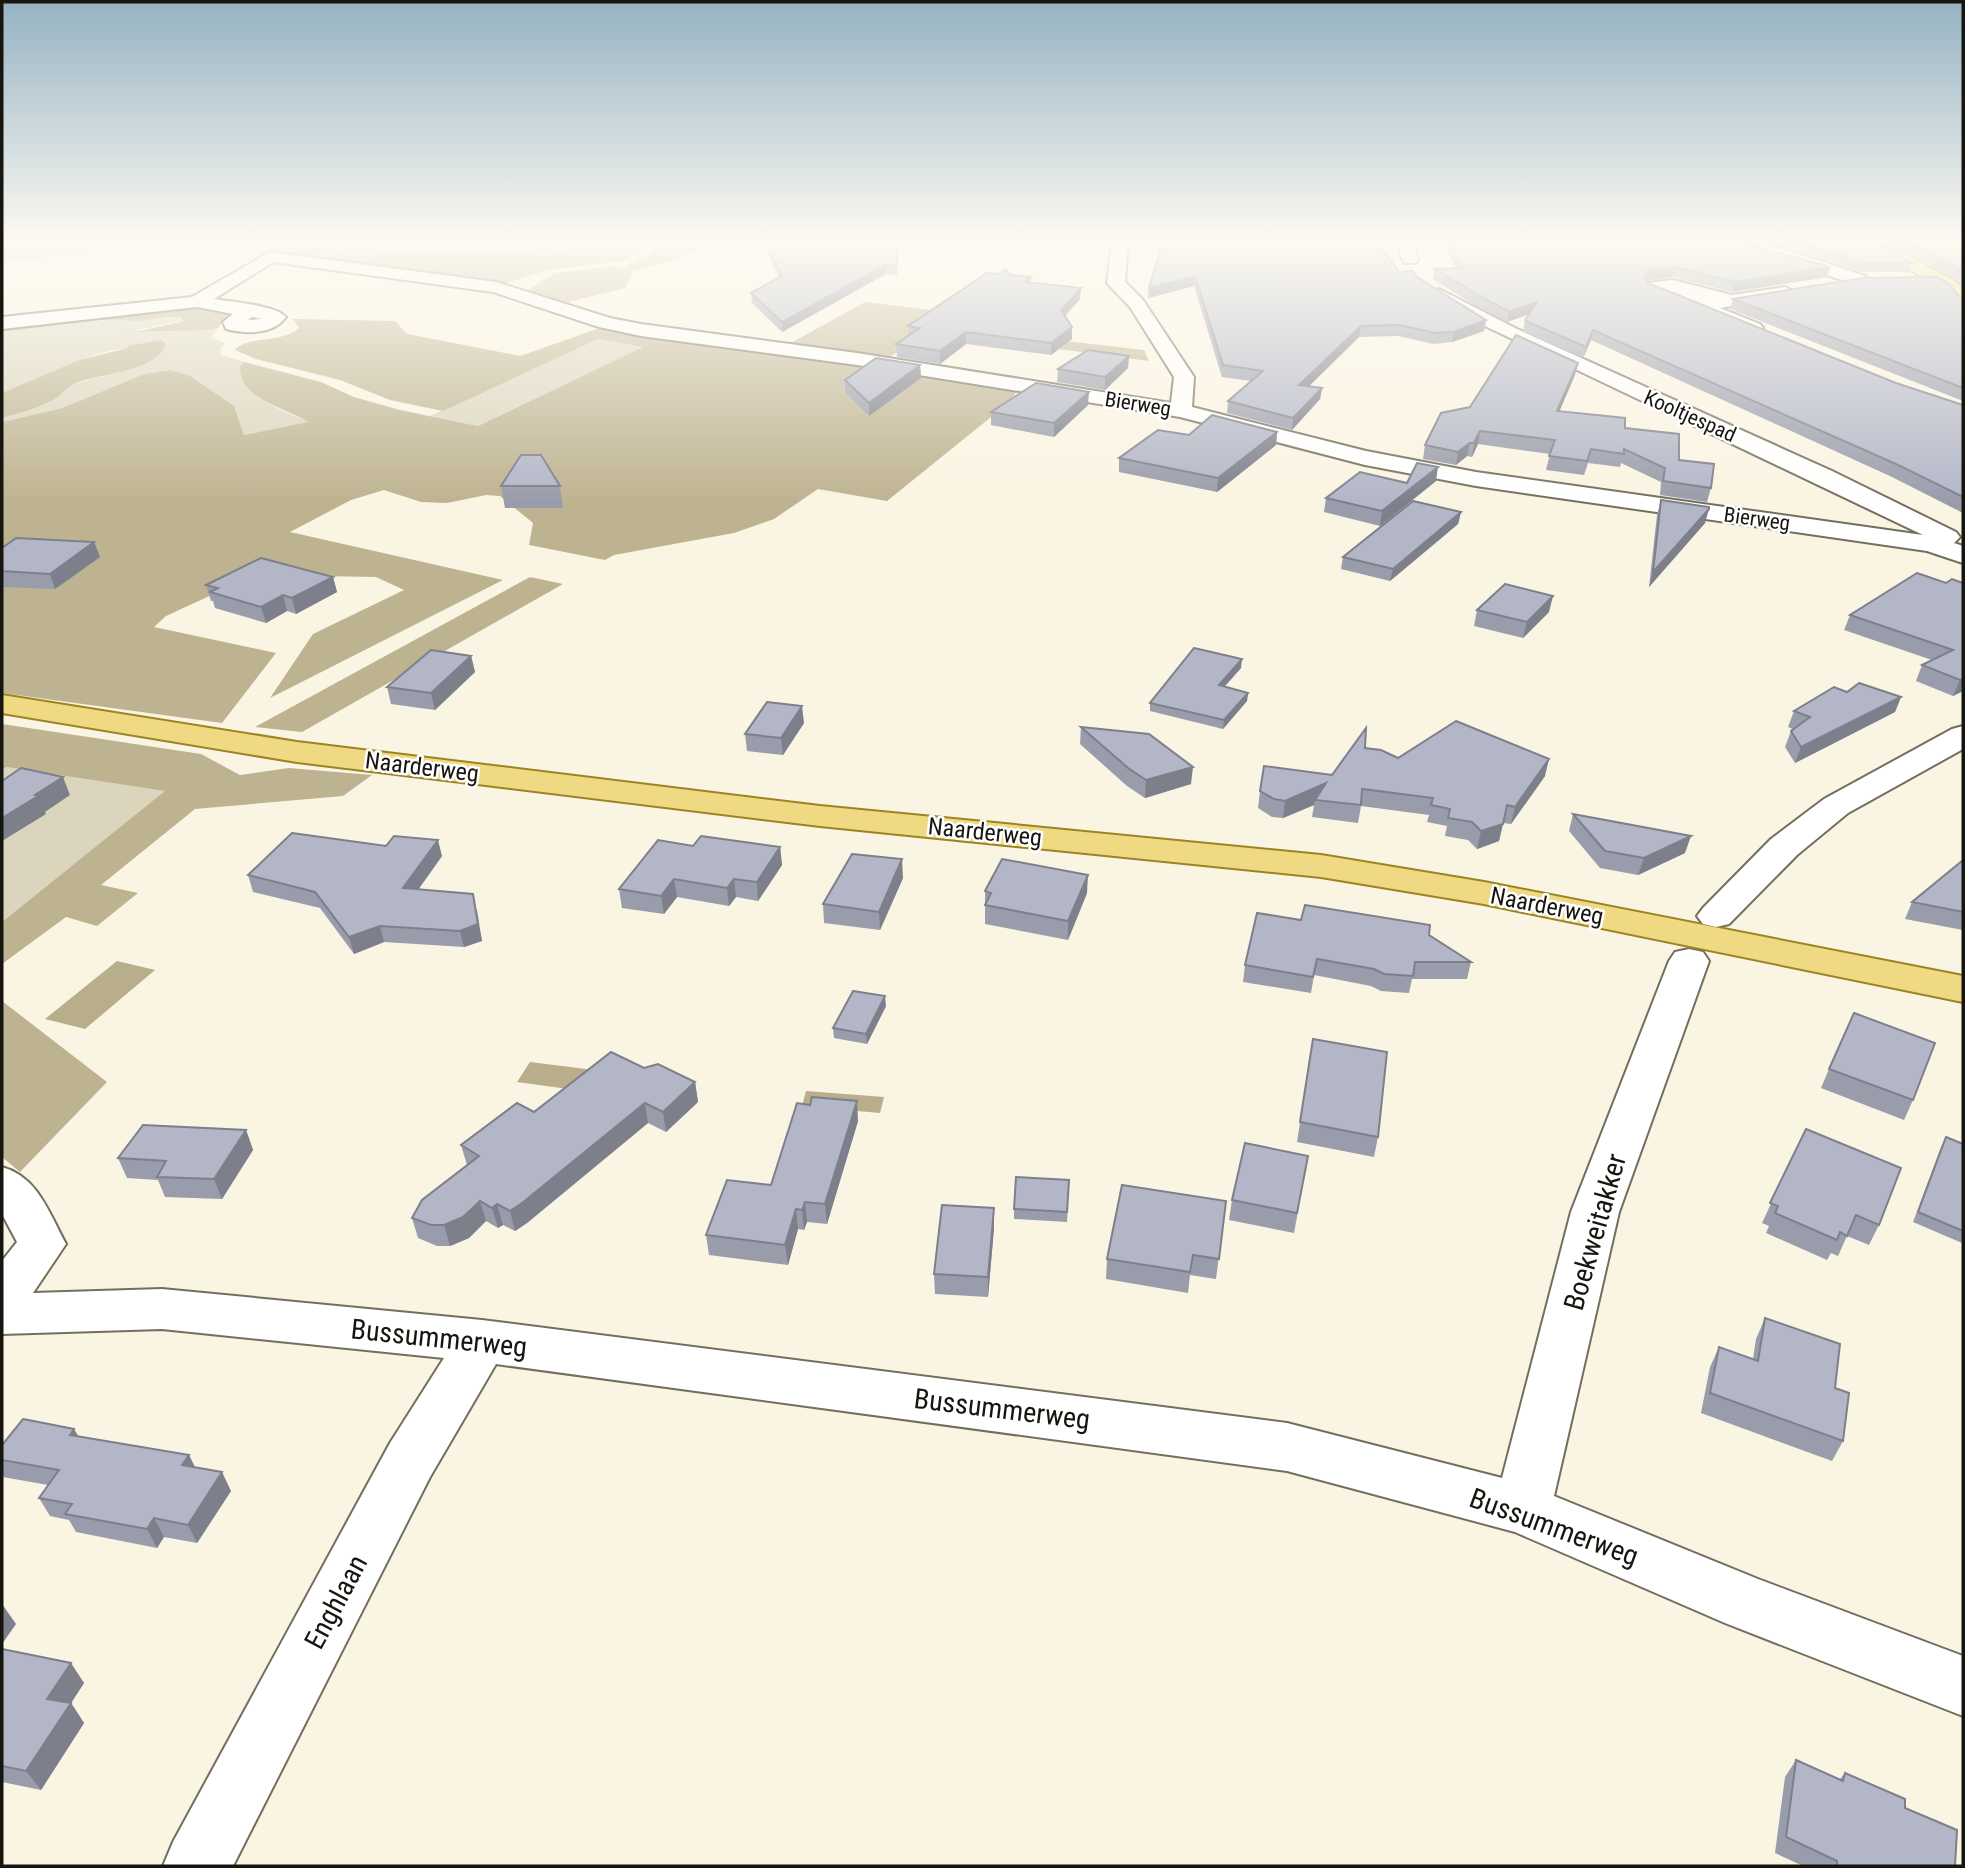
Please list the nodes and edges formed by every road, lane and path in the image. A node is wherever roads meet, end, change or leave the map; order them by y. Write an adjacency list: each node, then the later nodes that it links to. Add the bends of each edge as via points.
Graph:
1 (632, 328): 6 (street, Bierweg)
2 (1153, 328): 6 (street, via 1184,377)
3 (1500, 328): 7 (street, Kooltjespad, via 1849,486)
4 (1753, 328): 5 (street)
5 (1774, 337)
6 (1181, 411): 7 (street, Bierweg, via 1365,458 1476,479)
7 (1963, 548)
8 (2, 704): 12 (main road, Naarderweg, via 297,752 820,816 1321,866 1484,893)
9 (1963, 736): 10 (street, via 1836,806 1784,846)
10 (1716, 916)
11 (1689, 961): 17 (street, Boekweitakker, via 1595,1212)
12 (1963, 989)
13 (2, 1184): 14 (street, via 13,1193 42,1244)
14 (2, 1298)
15 (2, 1314): 16 (street, Bussummerweg, via 162,1310)
16 (482, 1341): 17 (street, Bussummerweg, via 1287,1447); 19 (street, Enghlaan, via 410,1460)
17 (1523, 1509): 18 (street, Bussummerweg, via 1746,1603)
18 (1963, 1686)
19 (197, 1866)

